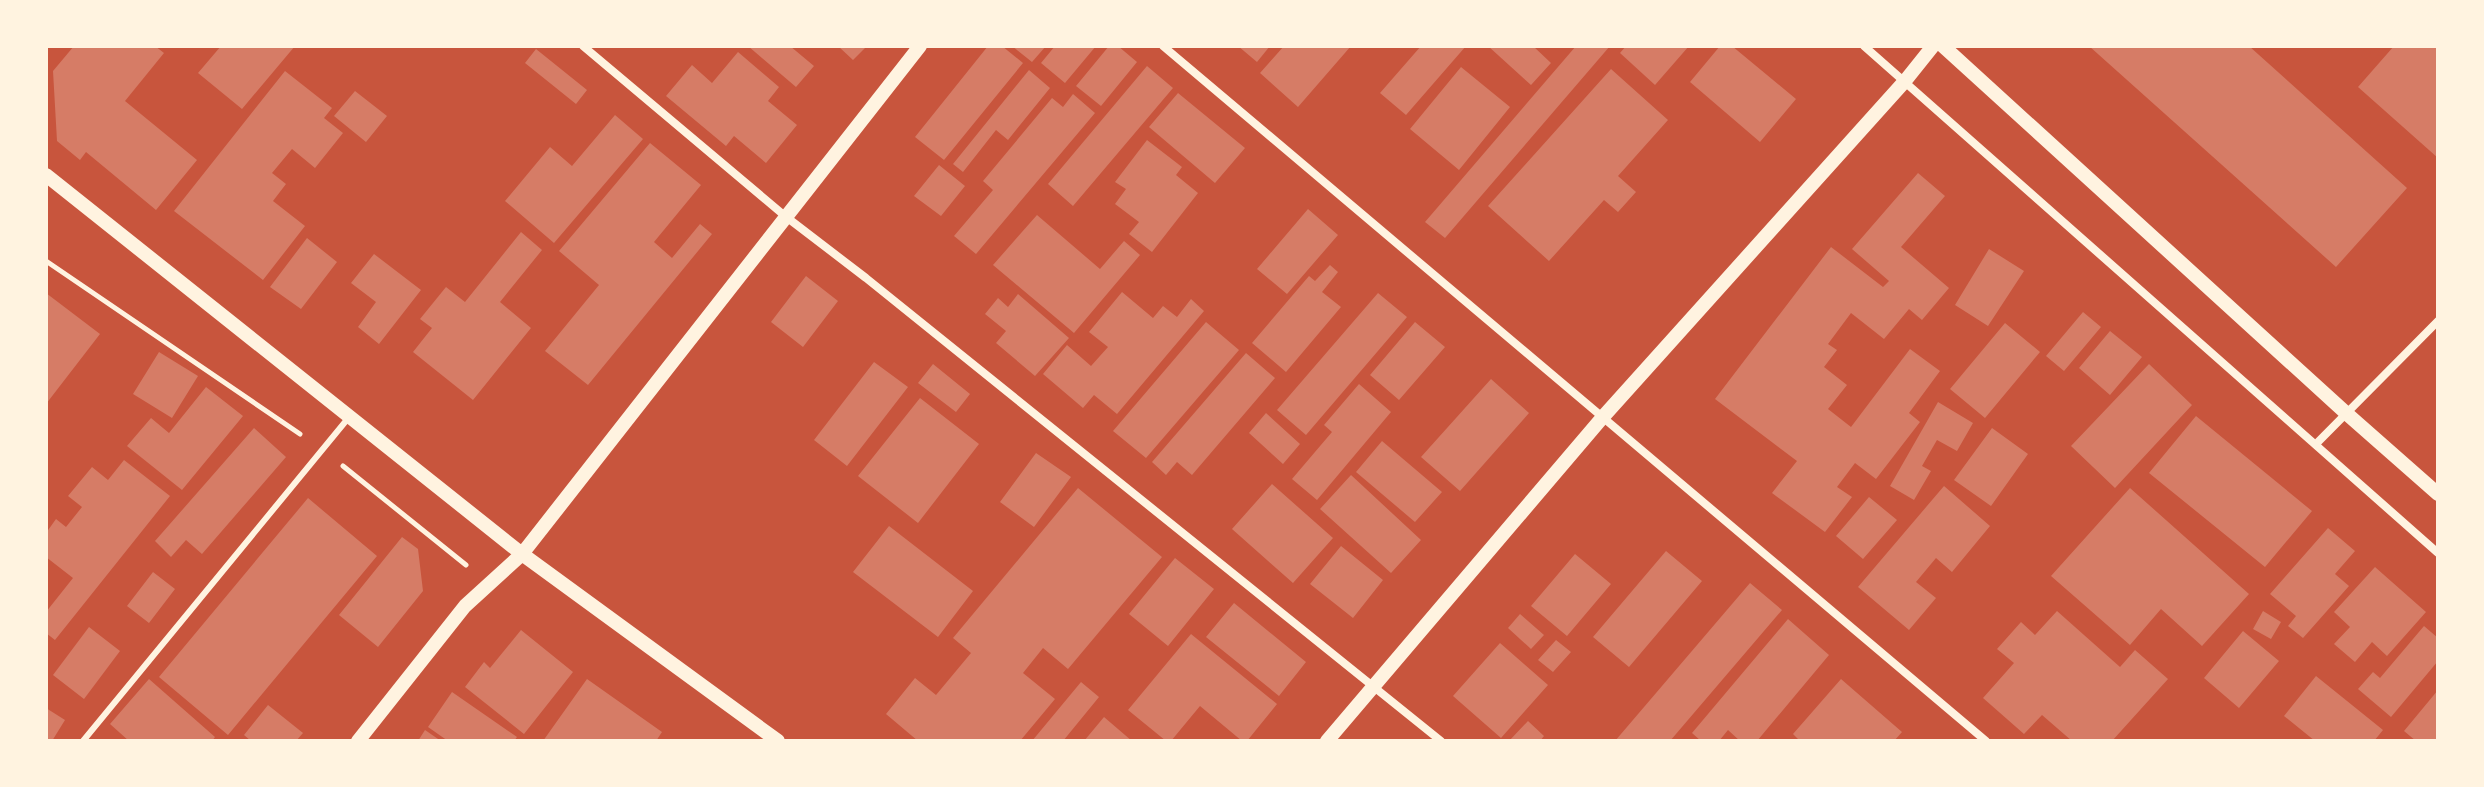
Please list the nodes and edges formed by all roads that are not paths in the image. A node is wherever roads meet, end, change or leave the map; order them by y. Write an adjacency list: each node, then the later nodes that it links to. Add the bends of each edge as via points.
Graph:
1 (583, 46): 9 (street)
2 (920, 46): 9 (street)
3 (1163, 46): 13 (street)
4 (1864, 46): 7 (street)
5 (1933, 46): 7 (street)
6 (1943, 46): 11 (street)
7 (1905, 81): 13 (street); 14 (street)
8 (46, 175): 12 (street)
9 (785, 216): 17 (street); 18 (street)
10 (2438, 321): 11 (street)
11 (2346, 413): 14 (street); 15 (street)
12 (350, 416): 17 (street); 19 (lane)
13 (1602, 418): 18 (street); 24 (street)
14 (2316, 444): 16 (street)
15 (2438, 494)
16 (2438, 553)
17 (522, 554): 20 (street, via 465,606); 21 (street)
18 (1375, 687): 22 (street); 23 (street)
19 (83, 741)
20 (358, 741)
21 (778, 741)
22 (1327, 741)
23 (1441, 741)
24 (1986, 741)

